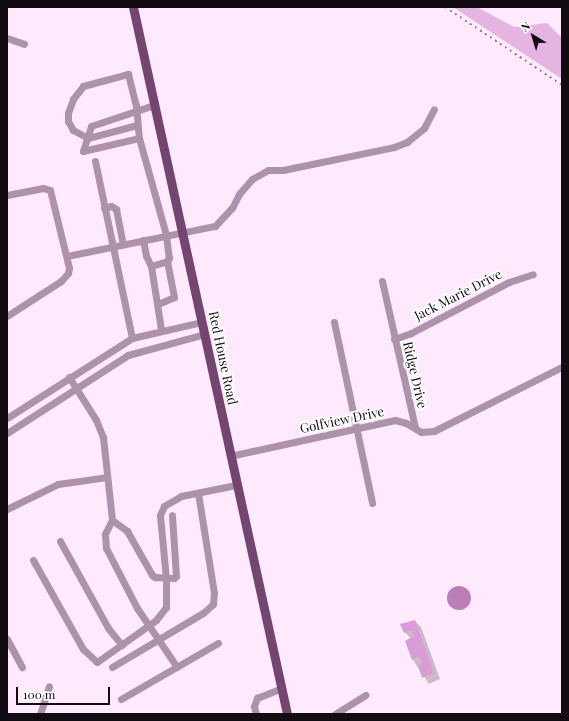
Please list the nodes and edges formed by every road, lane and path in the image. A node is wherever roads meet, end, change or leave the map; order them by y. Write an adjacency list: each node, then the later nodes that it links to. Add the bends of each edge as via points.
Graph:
1 (133, 7): 4 (main road, Red House Road)
2 (7, 38): 3 (street)
3 (24, 44)
4 (154, 105): 6 (street); 13 (main road, Red House Road)
5 (434, 109): 13 (street, via 424,128 407,142 381,151 283,170 268,170 252,179 239,194 232,208 215,226 196,231)
6 (136, 113): 7 (street); 8 (street, via 91,126); 8 (street, via 128,74 83,86 73,99 68,121 73,130)
7 (137, 125): 8 (street); 9 (street)
8 (88, 138): 9 (street, via 84,151)
9 (138, 138): 14 (street)
10 (95, 161): 12 (street)
11 (7, 195): 18 (street, via 43,188 50,190)
12 (104, 208): 16 (street, via 111,206 116,209); 17 (street)
13 (182, 231): 14 (street); 25 (main road, Red House Road)
14 (166, 235): 15 (street); 19 (street, via 170,258)
15 (143, 240): 16 (street); 20 (street)
16 (124, 244): 17 (street)
17 (113, 246): 18 (street); 29 (street)
18 (67, 256): 24 (street, via 69,268 66,277)
19 (168, 261): 20 (street); 23 (street, via 174,297)
20 (151, 266): 23 (street)
21 (533, 274): 30 (street, Jack Marie Drive, via 509,282 411,333)
22 (382, 281): 30 (street, Ridge Drive)
23 (158, 304): 27 (street)
24 (7, 316)
25 (202, 322): 27 (street); 28 (main road, Red House Road)
26 (334, 322): 35 (street)
27 (161, 329): 29 (street)
28 (205, 334): 32 (street, via 135,352); 37 (main road, Red House Road)
29 (132, 338): 32 (street)
30 (394, 339): 34 (street, Ridge Drive)
31 (562, 367): 34 (street, Golfview Drive, via 434,431 421,432)
32 (72, 382): 33 (street); 36 (street); 38 (street, via 101,431)
33 (7, 418)
34 (415, 428): 35 (street, Golfview Drive, via 395,420)
35 (356, 429): 37 (street, Golfview Drive); 41 (street)
36 (7, 432)
37 (230, 456): 39 (main road, Red House Road)
38 (107, 477): 42 (street, via 58,484); 44 (street)
39 (236, 484): 40 (street); 59 (main road, Red House Road)
40 (198, 493): 46 (street, via 175,498 164,506 160,515); 52 (street, via 214,593 213,604 203,613)
41 (372, 503)
42 (7, 509)
43 (172, 515): 45 (street)
44 (112, 520): 49 (street, via 127,531 152,575); 50 (street, via 105,534 106,548 136,608)
45 (174, 531): 46 (street); 49 (street, via 176,576)
46 (160, 532): 49 (street)
47 (60, 541): 54 (street, via 108,628)
48 (33, 560): 54 (street, via 83,649 97,662)
49 (166, 579): 50 (street, via 166,607)
50 (150, 624): 52 (street); 54 (street)
51 (7, 639): 55 (street)
52 (159, 639): 56 (street); 57 (street)
53 (218, 643): 57 (street)
54 (122, 645)
55 (22, 667)
56 (112, 667)
57 (177, 667): 61 (street)
58 (49, 686): 62 (street)
59 (282, 688): 63 (street, via 257,698 254,706); 64 (main road, Red House Road)
60 (365, 695): 65 (street)
61 (120, 699)
62 (40, 714)
63 (256, 714)
64 (287, 714)
65 (335, 714)

